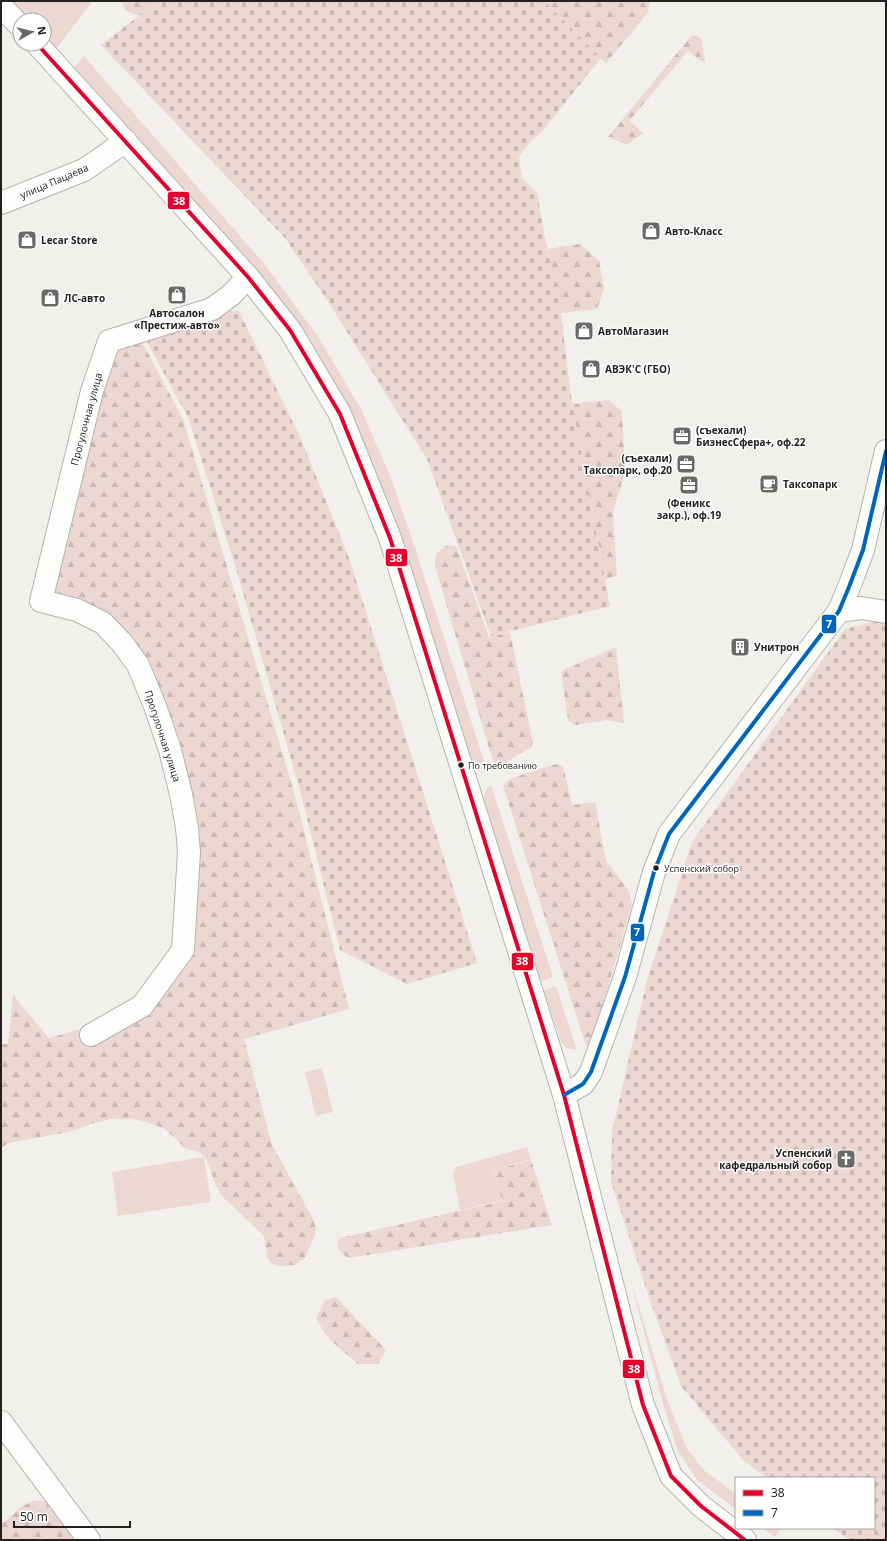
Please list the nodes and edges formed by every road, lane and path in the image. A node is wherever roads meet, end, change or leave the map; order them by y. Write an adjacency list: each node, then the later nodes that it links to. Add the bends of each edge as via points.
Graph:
1 (1, 6): 2 (street)
2 (12, 18)
3 (44, 52): 4 (street)
4 (126, 141): 5 (street, улица Пацаева, via 84,170); 6 (street)
5 (1, 203)
6 (248, 277): 10 (street, Прогулочная улица, via 231,296 212,309 109,341 92,391 41,601 76,610 103,623 138,665 170,750 182,794 187,828 189,852 183,950 142,1006); 11 (street, via 290,330 340,414 390,538)
7 (886, 451): 8 (street, via 863,550)
8 (839, 611): 9 (street, via 861,608); 11 (street, via 669,834 654,872 625,977 591,1072 583,1084)
9 (886, 612)
10 (91, 1035)
11 (564, 1095): 14 (street, via 643,1405 671,1476 701,1506)
12 (1, 1422): 13 (street)
13 (89, 1540)
14 (745, 1540)

